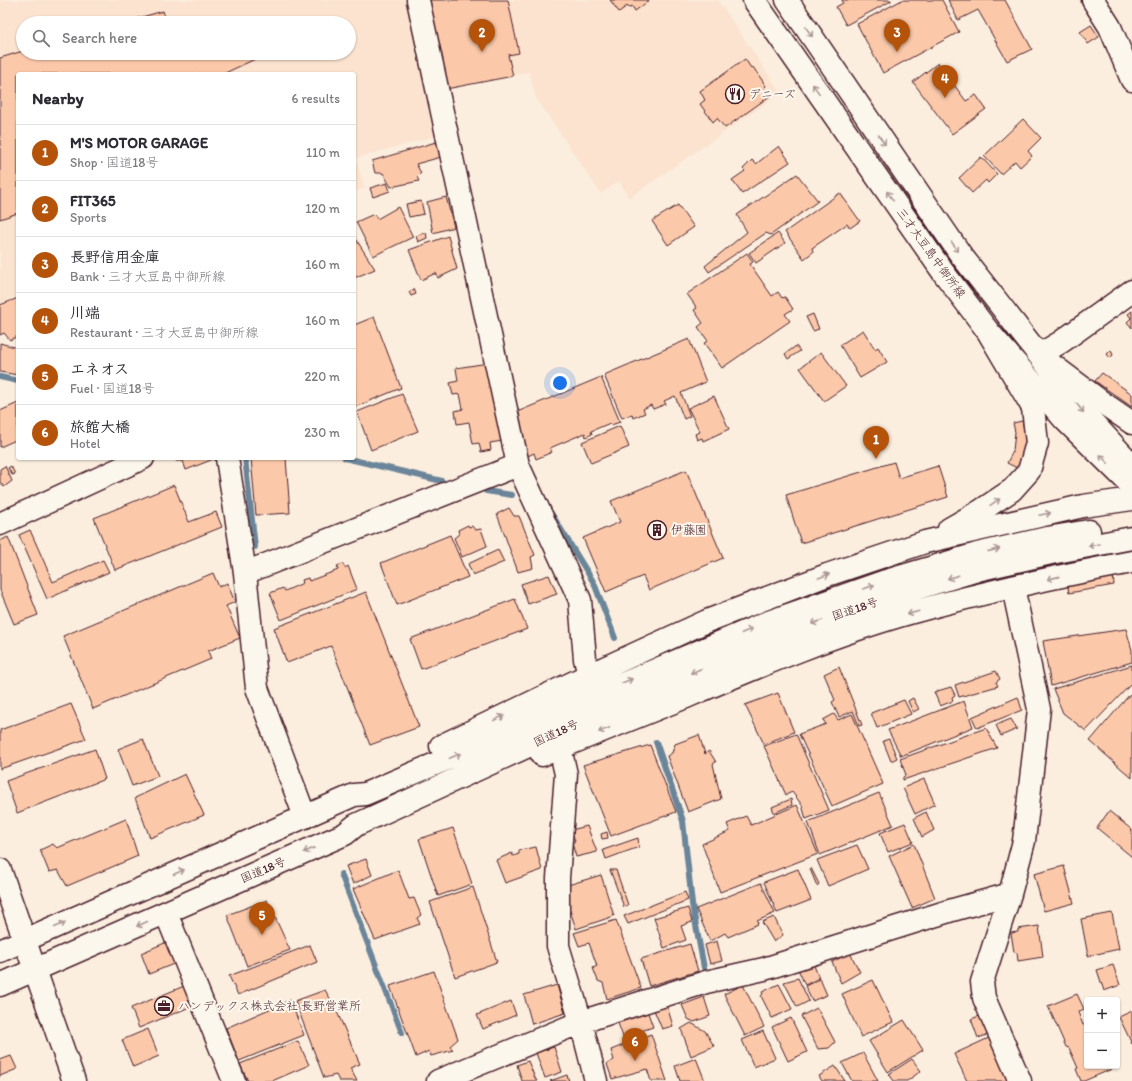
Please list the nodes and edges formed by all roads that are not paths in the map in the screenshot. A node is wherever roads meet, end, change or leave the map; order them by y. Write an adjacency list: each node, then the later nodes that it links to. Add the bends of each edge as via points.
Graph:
1 (418, 0): 12 (main road)
2 (754, 0): 7 (main road, 三才大豆島中御所線, one-way to 2, via 943,272)
3 (787, 0): 8 (main road, 三才大豆島中御所線, one-way to 8, via 960,255)
4 (1093, 0): 5 (main road, via 1110,27)
5 (1132, 80)
6 (1132, 290): 8 (main road)
7 (987, 330): 14 (main road, 三才大豆島中御所線, one-way to 7, via 1065,420); 19 (main road, one-way to 7, via 1012,490 1029,471 1037,442 1033,408)
8 (1039, 355): 9 (main road); 13 (main road, 三才大豆島中御所線, one-way to 13, via 1085,414)
9 (1132, 423)
10 (139, 460): 16 (main road)
11 (227, 460): 21 (main road)
12 (518, 465): 21 (main road); 23 (main road, via 580,600 585,659)
13 (1132, 465)
14 (1132, 486)
15 (1132, 499): 19 (main road, one-way to 15, via 1083,506)
16 (0, 524)
17 (1132, 524): 24 (main road, 国道18号, one-way to 17, via 763,624 886,581 1019,544)
18 (1132, 538): 24 (main road, 国道18号, one-way to 24, via 981,569 891,596)
19 (925, 542): 23 (main road, one-way to 19, via 706,621 827,575)
20 (1132, 562): 22 (main road, one-way to 22)
21 (245, 573): 27 (main road, via 257,688)
22 (1013, 587): 25 (main road, one-way to 25, via 912,612 845,634); 30 (main road, via 1039,709 1024,841)
23 (589, 675): 26 (main road, one-way to 23, via 361,786)
24 (595, 705): 26 (main road, 国道18号, one-way to 24, via 365,794); 28 (main road, 国道18号, via 356,825)
25 (560, 748): 28 (main road, via 360,833); 36 (main road, via 566,774 558,878 558,946)
26 (354, 795): 27 (main road, 国道18号)
27 (305, 817): 32 (main road, 国道18号, one-way to 27)
28 (345, 834): 31 (main road, 国道18号, one-way to 31)
29 (0, 870): 32 (main road)
30 (1010, 894): 36 (main road, via 764,969 706,982); 41 (main road, via 982,982 984,998)
31 (166, 913): 34 (main road, 国道18号, one-way to 34); 38 (main road)
32 (25, 940): 33 (main road, 国道18号); 34 (main road)
33 (0, 951)
34 (35, 971): 35 (main road, 国道18号); 37 (main road)
35 (0, 985)
36 (581, 1022): 39 (main road); 40 (main road)
37 (74, 1081)
38 (234, 1081)
39 (438, 1081)
40 (596, 1081)
41 (1020, 1081)

